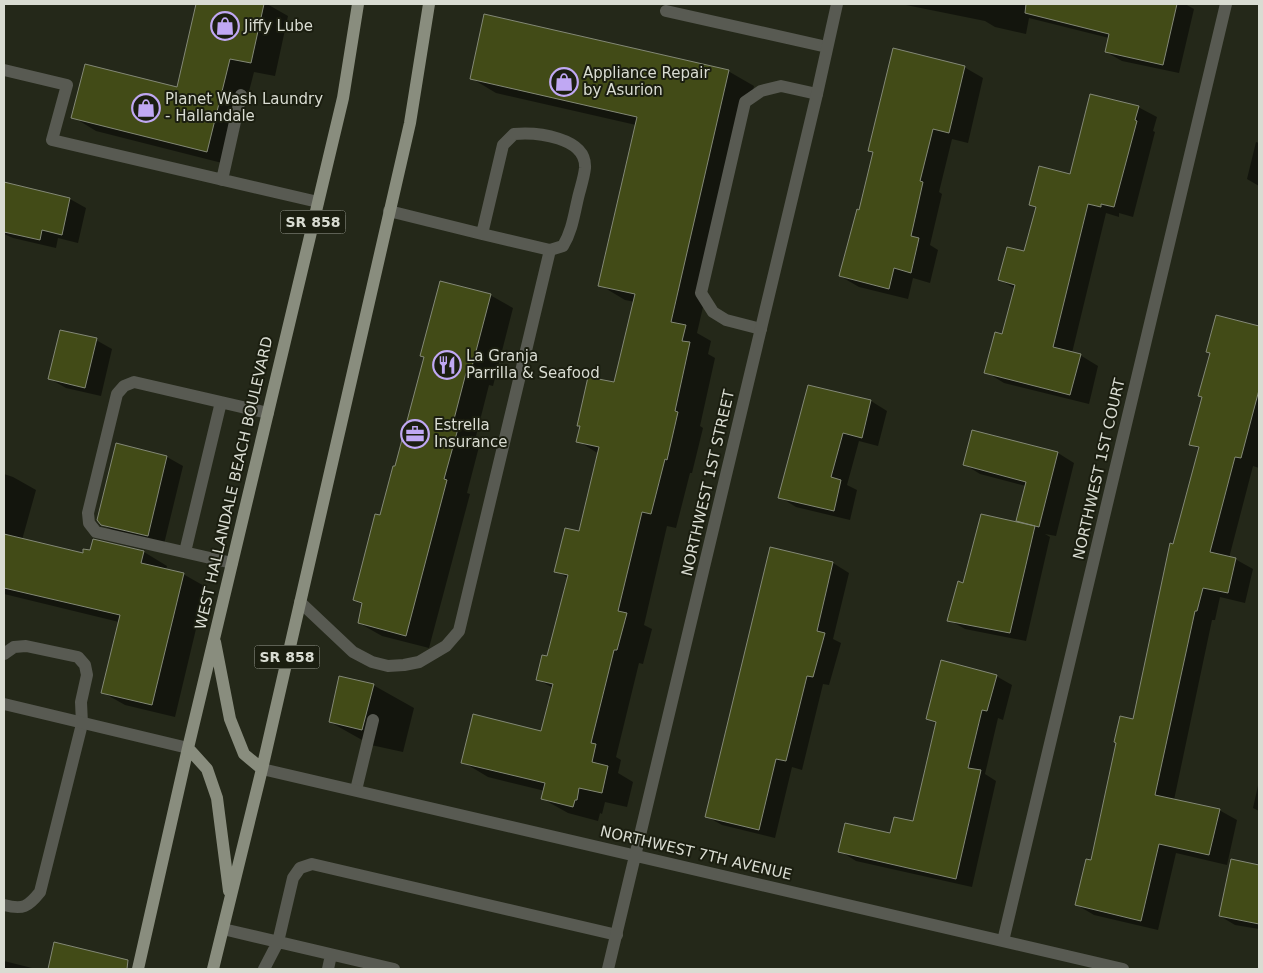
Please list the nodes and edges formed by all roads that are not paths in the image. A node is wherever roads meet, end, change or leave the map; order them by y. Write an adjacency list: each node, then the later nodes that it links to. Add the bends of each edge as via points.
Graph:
1 (358, 4): 11 (main road, WEST HALLANDALE BEACH BOULEVARD / SR 858, via 343,98)
2 (429, 4): 12 (main road, SR 858, via 410,123)
3 (837, 4): 6 (street, NORTHWEST 1ST STREET)
4 (1226, 4): 34 (street, NORTHWEST 1ST COURT)
5 (666, 11): 6 (street)
6 (827, 47): 8 (street, NORTHWEST 1ST STREET)
7 (4, 70): 10 (street, via 67,85 52,140)
8 (817, 94): 15 (street, NORTHWEST 1ST STREET); 15 (street, via 781,86 761,91 745,102 701,293 713,312 726,320)
9 (241, 95): 10 (street)
10 (222, 180): 11 (street)
11 (318, 202): 17 (main road, WEST HALLANDALE BEACH BOULEVARD / SR 858)
12 (389, 211): 13 (street); 20 (main road, SR 858)
13 (482, 234): 14 (street); 14 (street, via 504,145 514,134 529,133 568,141 580,152 585,167 570,234 563,246)
14 (550, 250): 20 (street, via 459,631 446,646 419,662 388,666 353,652)
15 (761, 329): 29 (street, NORTHWEST 1ST STREET)
16 (221, 402): 17 (street); 18 (street); 18 (street, via 134,382 124,386 117,394 88,513 89,523 96,532)
17 (268, 413): 19 (main road, WEST HALLANDALE BEACH BOULEVARD / SR 858)
18 (185, 552): 19 (street)
19 (232, 563): 21 (main road, WEST HALLANDALE BEACH BOULEVARD / SR 858)
20 (300, 602): 27 (main road, SR 858)
21 (214, 637): 26 (main road, WEST HALLANDALE BEACH BOULEVARD / SR 858); 27 (main road, via 230,719 244,754)
22 (4, 654): 25 (street, via 14,647 26,646 78,657 85,665 87,675 81,702)
23 (4, 704): 25 (street)
24 (373, 720): 28 (street)
25 (82, 724): 26 (street); 31 (street, via 40,892 31,904 17,908)
26 (188, 748): 30 (main road, via 207,769 217,798); 37 (main road, WEST HALLANDALE BEACH BOULEVARD / SR 858)
27 (262, 769): 28 (street, NORTHWEST 7TH AVENUE); 30 (main road, SR 858)
28 (356, 790): 29 (street, NORTHWEST 7TH AVENUE)
29 (636, 855): 33 (street, NORTHWEST 1ST STREET); 34 (street, NORTHWEST 7TH AVENUE)
30 (230, 898): 32 (main road, SR 858)
31 (4, 905)
32 (223, 930): 35 (street); 38 (main road, SR 858)
33 (617, 935): 35 (street, via 312,864 300,868 293,878); 42 (street, NORTHWEST 1ST STREET)
34 (1003, 941): 43 (street, NORTHWEST 7TH AVENUE)
35 (278, 942): 36 (street); 39 (street)
36 (331, 955): 40 (street); 41 (street)
37 (138, 969)
38 (213, 969)
39 (264, 969)
40 (328, 969)
41 (394, 969)
42 (608, 969)
43 (1123, 969)

